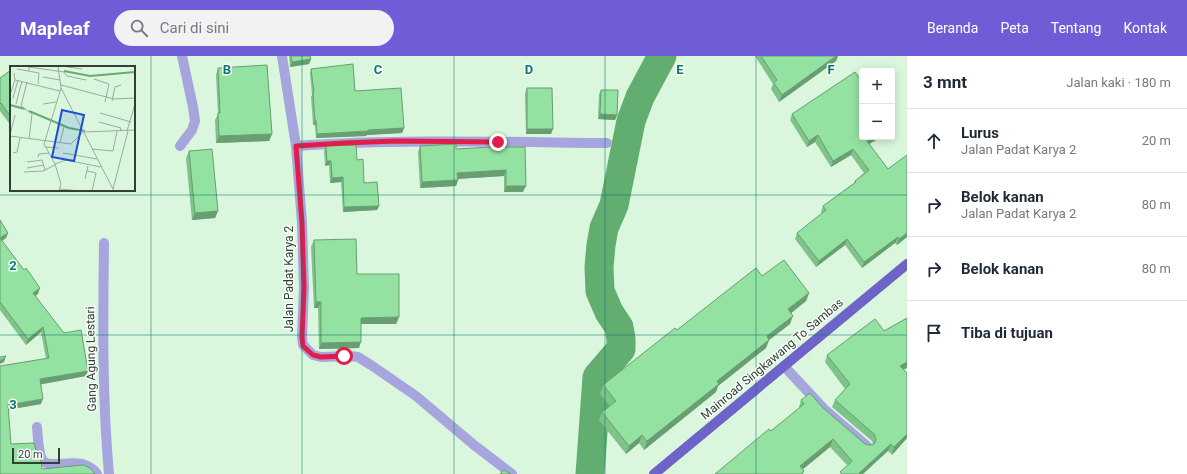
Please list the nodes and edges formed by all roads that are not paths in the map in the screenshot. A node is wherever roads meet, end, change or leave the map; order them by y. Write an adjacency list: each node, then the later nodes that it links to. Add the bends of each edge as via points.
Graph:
1 (182, 56): 4 (street, via 195,121 192,130)
2 (282, 56): 5 (street, Jalan Padat Karya 2)
3 (607, 144): 5 (street, via 395,141)
4 (180, 146)
5 (296, 146): 13 (street, Jalan Padat Karya 2, via 302,230 303,346 313,355 321,357 358,357 416,396)
6 (104, 243): 12 (street, Gang Agung Lestari, via 103,339)
7 (907, 264): 8 (main road, Mainroad Singkawang To Sambas)
8 (784, 366): 10 (street, via 824,408); 14 (main road, Mainroad Singkawang To Sambas)
9 (37, 428): 11 (street, via 40,455 44,462 77,462)
10 (867, 446)
11 (98, 474)
12 (109, 474)
13 (512, 474)
14 (654, 474)

